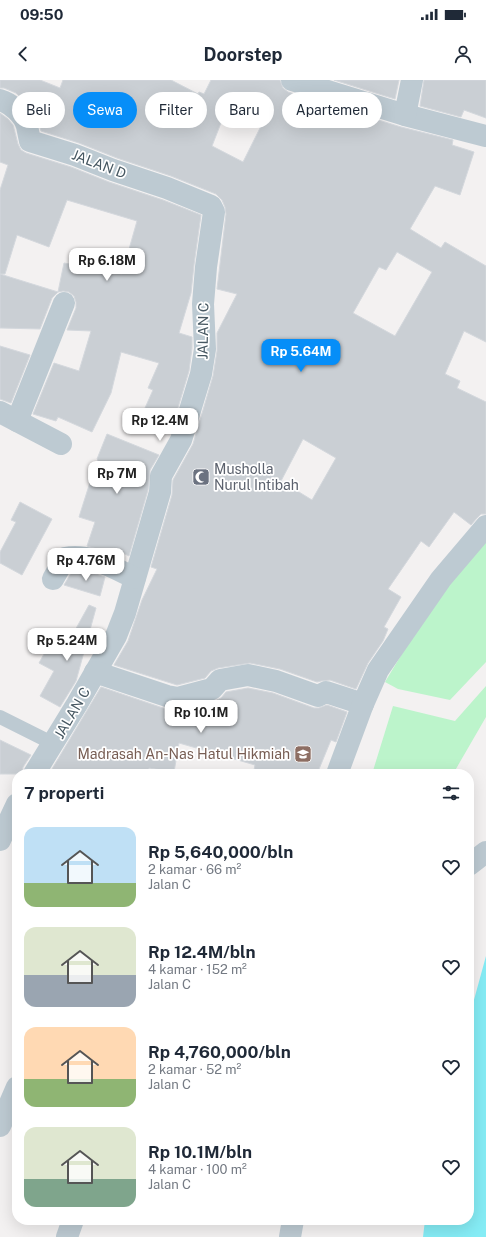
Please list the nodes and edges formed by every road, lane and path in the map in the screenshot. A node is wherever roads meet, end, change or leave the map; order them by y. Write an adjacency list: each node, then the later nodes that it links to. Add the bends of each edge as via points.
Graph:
1 (292, 80): 4 (street)
2 (412, 80): 4 (street)
3 (0, 100): 6 (street, JALAN D, via 11,105 23,117 30,141 75,154 167,188 211,206)
4 (405, 114): 5 (street)
5 (486, 136)
6 (214, 212): 11 (street, JALAN C, via 203,304 205,349 201,374 181,440 161,476 160,492)
7 (64, 303): 8 (street)
8 (9, 417): 9 (street)
9 (61, 444)
10 (486, 526): 14 (street, via 417,611 378,670)
11 (135, 578): 12 (street, via 93,560 72,556 65,558); 13 (street, JALAN C, via 116,636)
12 (53, 579)
13 (95, 672): 14 (street, via 178,698 212,689 220,680 248,675 276,681 318,696 326,692); 16 (street, JALAN C)
14 (363, 704): 18 (street)
15 (0, 717): 16 (lane)
16 (54, 744): 17 (street, JALAN C)
17 (37, 769)
18 (339, 769)
19 (12, 815): 20 (street)
20 (0, 840)
21 (486, 852): 22 (street)
22 (474, 861)
23 (12, 1098): 24 (street)
24 (0, 1126)
25 (71, 1225): 27 (street)
26 (292, 1225): 28 (street)
27 (67, 1237)
28 (290, 1237)

